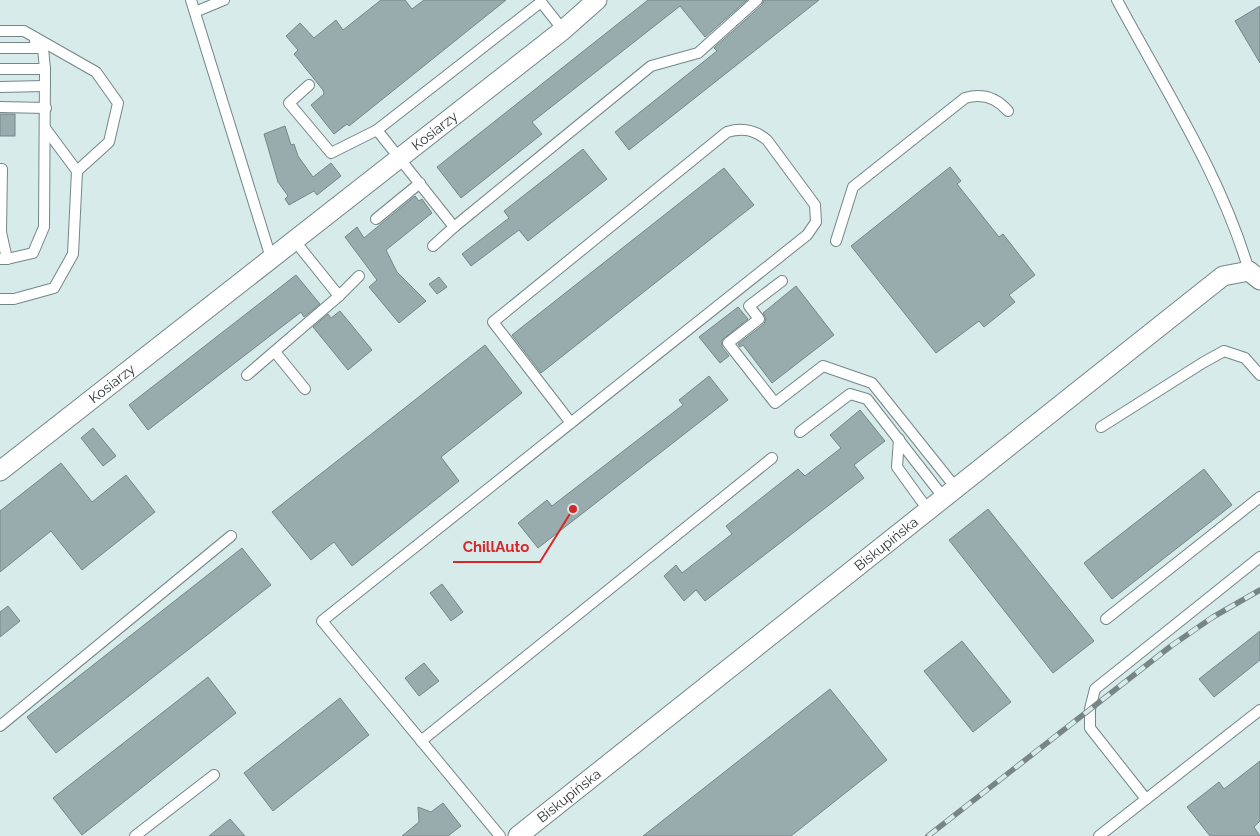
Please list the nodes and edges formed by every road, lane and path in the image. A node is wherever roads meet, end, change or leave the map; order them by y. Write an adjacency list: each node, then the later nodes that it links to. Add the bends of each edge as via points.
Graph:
1 (191, 0): 7 (lane)
2 (224, 0): 7 (lane)
3 (757, 0): 28 (lane, via 698,52 652,66)
4 (1117, 0): 34 (lane, via 1221,194)
5 (541, 1): 8 (lane); 22 (lane)
6 (590, 2): 8 (street, Kosiarzy)
7 (195, 12): 32 (lane)
8 (563, 30): 23 (street, Kosiarzy)
9 (0, 31): 10 (lane)
10 (24, 31): 12 (lane); 25 (lane, via 96,72 118,103 109,142)
11 (0, 48): 12 (lane)
12 (43, 48): 14 (lane)
13 (0, 69): 14 (lane)
14 (45, 70): 16 (lane)
15 (309, 85): 22 (lane, via 289,104 331,153)
16 (46, 86): 17 (lane); 19 (lane)
17 (0, 87)
18 (0, 107): 19 (lane)
19 (46, 108): 21 (lane)
20 (1008, 111): 30 (lane, via 1001,102 989,97 975,95 965,98 854,187)
21 (46, 128): 25 (lane); 33 (lane, via 44,227 33,253)
22 (377, 130): 23 (lane)
23 (400, 158): 26 (lane); 29 (street, Kosiarzy)
24 (0, 169): 33 (lane)
25 (77, 170): 38 (lane, via 73,254 54,288 14,299)
26 (420, 183): 27 (lane); 28 (lane)
27 (376, 219)
28 (454, 227): 31 (lane)
29 (294, 240): 32 (street, Kosiarzy); 37 (lane)
30 (836, 241)
31 (433, 246)
32 (271, 258): 48 (street, Kosiarzy)
33 (4, 259)
34 (1254, 275): 49 (street, Biskupińska, via 1224,276)
35 (359, 276): 37 (lane)
36 (782, 281): 49 (lane, via 749,306 759,319 728,343 775,403 823,366 872,383)
37 (340, 296): 39 (lane)
38 (0, 299)
39 (274, 352): 41 (lane); 42 (lane)
40 (1260, 374): 44 (lane, via 1245,358 1224,351)
41 (247, 375)
42 (304, 389)
43 (571, 423): 43 (lane, via 812,228 817,213 814,205 759,133 738,129 727,132 493,322); 57 (lane, via 322,621)
44 (1101, 426)
45 (800, 432): 46 (lane, via 850,394 867,398)
46 (899, 439): 49 (lane); 51 (lane, via 897,467)
47 (772, 458): 57 (lane)
48 (0, 471)
49 (950, 493): 51 (street, Biskupińska)
50 (1260, 497): 54 (lane)
51 (928, 510): 62 (street, Biskupińska)
52 (231, 536): 56 (lane)
53 (1260, 557): 59 (lane, via 1095,689 1090,728)
54 (1106, 619)
55 (1260, 710): 59 (lane)
56 (0, 726)
57 (421, 740): 61 (lane)
58 (214, 775): 60 (lane)
59 (1146, 799): 63 (lane)
60 (135, 836)
61 (500, 836)
62 (518, 836)
63 (1099, 836)

